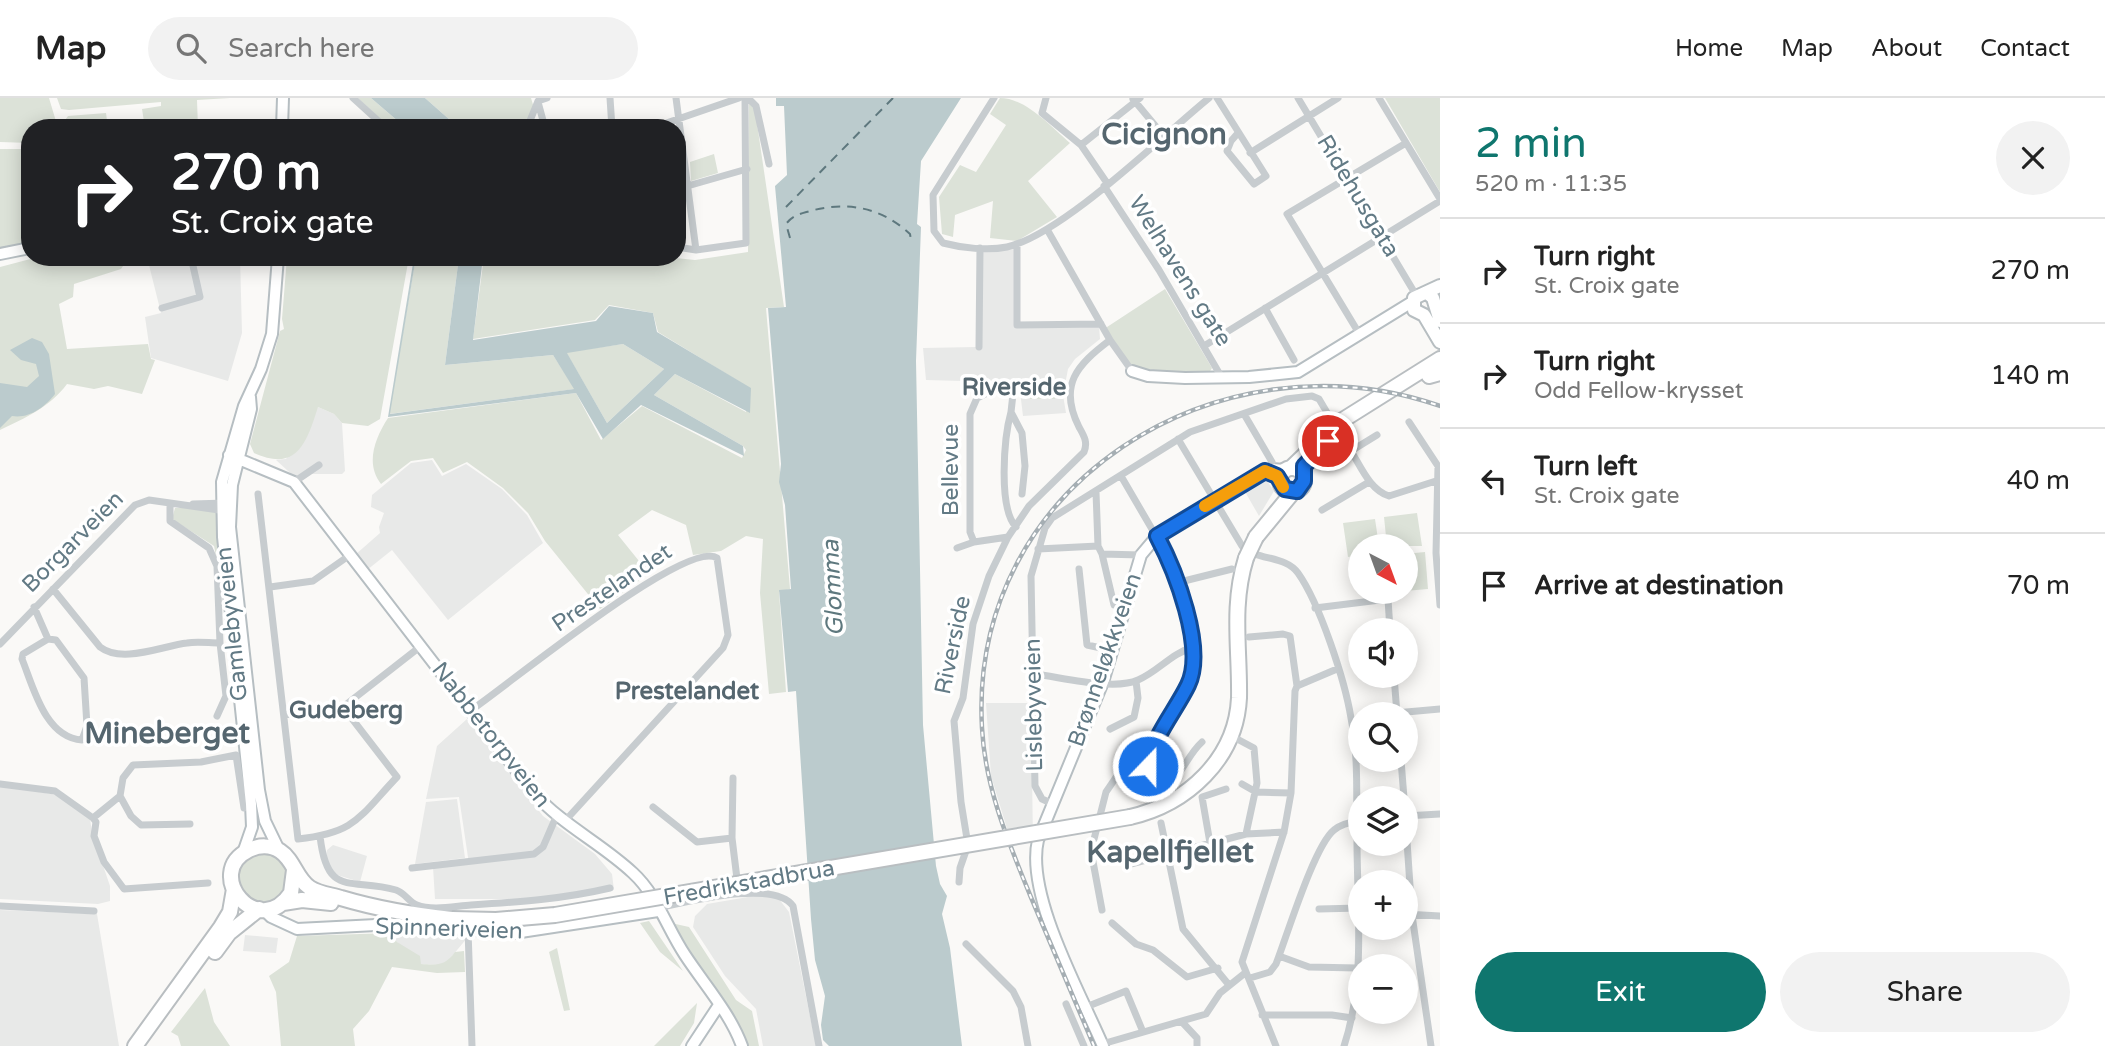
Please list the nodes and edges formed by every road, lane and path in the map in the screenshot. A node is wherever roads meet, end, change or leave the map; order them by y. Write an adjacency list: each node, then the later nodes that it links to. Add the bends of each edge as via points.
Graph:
1 (283, 98): 19 (street)
2 (353, 98): 20 (street)
3 (547, 98): 16 (street)
4 (610, 98): 23 (street)
5 (676, 98): 18 (street)
6 (739, 98): 18 (street)
7 (746, 98): 29 (street, via 756,106); 30 (street)
8 (995, 98): 40 (street, via 933,195 936,238 952,246)
9 (1046, 98): 27 (street, Welhavens gate, via 1041,113)
10 (1209, 98): 25 (street)
11 (1217, 98): 24 (street)
12 (1298, 98): 17 (street, Ridehusgata)
13 (1338, 98): 17 (street)
14 (1379, 98): 26 (street)
15 (1136, 99): 25 (street); 27 (street)
16 (537, 100): 21 (street); 22 (street)
17 (1309, 116): 28 (street); 32 (street, Ridehusgata)
18 (679, 118)
19 (282, 119)
20 (376, 119)
21 (530, 119)
22 (542, 119)
23 (611, 119)
24 (1238, 133): 28 (street); 28 (street, via 1227,151 1254,184 1266,176)
25 (1163, 135): 33 (street)
26 (1406, 143): 32 (street); 35 (street)
27 (1081, 145): 33 (street, Welhavens gate)
28 (1250, 153)
29 (769, 164)
30 (747, 169): 34 (street); 42 (street, via 746,243)
31 (686, 178): 34 (street)
32 (1347, 178): 37 (street, Ridehusgata); 46 (street, via 1287,214)
33 (1106, 184): 36 (street); 56 (street, Welhavens gate)
34 (687, 186): 42 (street)
35 (1440, 200): 37 (street)
36 (1048, 231): 38 (street); 52 (street)
37 (1382, 237): 46 (street); 48 (street, Ridehusgata)
38 (1017, 244): 40 (street); 52 (street, via 1017,325)
39 (686, 248): 42 (street)
40 (980, 248): 57 (street)
41 (21, 250): 43 (street)
42 (696, 250)
43 (0, 254)
44 (193, 266): 49 (street, via 201,298)
45 (277, 266): 69 (street, Gamlebyveien, via 272,334)
46 (1322, 273): 50 (street); 53 (street)
47 (1440, 286): 48 (main road)
48 (1424, 300): 51 (main road, Ridehusgata); 53 (street); 55 (main road, Ridehusgata)
49 (162, 308)
50 (1265, 308): 56 (street); 59 (street)
51 (1440, 321)
52 (1101, 324): 54 (street)
53 (1360, 335): 62 (street, via 1298,372)
54 (1110, 340): 60 (street); 85 (street, Riverside, via 1075,371 1070,388 1073,411 1086,442 1084,452 1030,506)
55 (1440, 342)
56 (1204, 346): 62 (street, Welhavens gate)
57 (979, 347)
58 (1440, 359): 72 (highway, via 1338,423)
59 (1294, 360)
60 (1132, 372): 62 (street)
61 (1436, 373): 72 (highway, via 1340,431)
62 (1222, 378)
63 (1011, 412): 79 (street, via 1022,433); 85 (street, via 1004,445 1007,509); 88 (street, Bellevue, via 1014,385 1003,385 977,398 970,414 970,532)
64 (1244, 414): 65 (street, Lislebyveien, via 1312,396); 68 (street, Lislebyveien); 72 (street)
65 (1332, 421)
66 (1409, 422): 70 (street)
67 (1377, 435): 76 (street, via 1351,452)
68 (1178, 439): 73 (street, Lislebyveien); 81 (street)
69 (232, 460): 75 (street, Nabbetorpveien); 83 (street, Gamlebyveien)
70 (1439, 464): 74 (street)
71 (318, 465): 75 (street)
72 (1284, 475): 81 (street, Brønneløkkveien); 95 (highway, Fredrikstadbrua, bridge, via 1260,531)
73 (1121, 476): 77 (street, Lislebyveien); 86 (street)
74 (1439, 480): 76 (street, via 1386,496); 80 (street)
75 (294, 482): 92 (street, Nabbetorpveien)
76 (1369, 482): 84 (street)
77 (1096, 492): 90 (street, Lislebyveien, via 1052,518); 91 (street)
78 (258, 494): 98 (street)
79 (1022, 494)
80 (1439, 495): 97 (street)
81 (1214, 501): 86 (street, Brønneløkkveien); 103 (street, via 1247,551 1297,571)
82 (170, 503): 83 (street, Borgarveien); 99 (street, Borgarveien, via 149,500 135,505); 107 (street, via 170,521 197,538 215,557)
83 (226, 507): 152 (street, Gamlebyveien, via 259,790 265,821); 153 (street, Gamlebyveien, via 251,804 252,828)
84 (1322, 510)
85 (1016, 527): 87 (street, Riverside)
86 (1157, 536): 93 (street, Brønneløkkveien); 96 (street)
87 (1008, 537): 88 (street); 158 (street, Riverside, via 973,624 963,698 954,721 968,845)
88 (974, 542): 89 (street)
89 (957, 548)
90 (1038, 549): 91 (street); 115 (street, Lislebyveien, via 1031,576)
91 (1100, 550): 93 (street, Brønneløkkveien); 100 (street, Brønneløkkveien)
92 (351, 555): 98 (street, via 313,581); 110 (street, Nabbetorpveien)
93 (1141, 555): 108 (street, Brønneløkkveien)
94 (1079, 569): 112 (street, via 1087,645)
95 (1237, 569): 96 (street); 165 (highway, Fredrikstadbrua, bridge, via 1238,701 1227,743 1205,777 1158,809 535,918 452,919)
96 (1176, 583): 111 (street)
97 (1439, 583): 101 (street)
98 (270, 587): 124 (street)
99 (52, 589): 102 (street, Borgarveien); 107 (street, via 100,647 110,652 189,642)
100 (1114, 605)
101 (1440, 605)
102 (34, 607): 106 (street); 109 (street, Borgarveien)
103 (1315, 608): 104 (street, via 1388,599); 114 (street)
104 (1390, 618)
105 (1250, 637): 118 (street, via 1290,636)
106 (48, 639): 106 (street, via 56,640 83,674 87,726 82,740 58,729 48,718 22,659)
107 (220, 643): 125 (street, via 226,696)
108 (1116, 643): 112 (street); 113 (street, Brønneløkkveien)
109 (0, 644)
110 (421, 646): 120 (street); 122 (street, Nabbetorpveien)
111 (1194, 647): 116 (street, via 1174,654); 129 (street, via 1192,676)
112 (1101, 648): 113 (street)
113 (1110, 662): 117 (street, Brønneløkkveien)
114 (1337, 669): 118 (street); 119 (street)
115 (1034, 674): 117 (street); 137 (street, Lislebyveien, via 1035,786 1042,799)
116 (1136, 681): 117 (street); 126 (street, via 1134,717)
117 (1103, 682): 137 (street, Brønneløkkveien)
118 (1297, 685): 135 (street)
119 (1350, 702)
120 (344, 708): 124 (street); 149 (street, via 397,777 349,828)
121 (1440, 709): 123 (street)
122 (470, 711): 143 (street, Nabbetorpveien); 143 (street, Prestelandet, via 654,577 698,556 717,558 727,635 723,648)
123 (1418, 711)
124 (284, 715): 149 (street, via 298,839)
125 (217, 716)
126 (1110, 729)
127 (1239, 740): 134 (street, via 1254,748)
128 (1202, 742): 129 (street, via 1166,786 1153,789)
129 (1149, 762): 171 (street, via 1121,769 1106,792 1091,851)
130 (733, 778): 150 (street)
131 (0, 784): 142 (street, via 55,791)
132 (1242, 784): 134 (street)
133 (1226, 789): 151 (street, via 1202,797)
134 (1256, 792): 135 (street); 148 (street)
135 (1291, 793): 147 (street)
136 (120, 796): 139 (street, via 123,778 132,765 201,762 236,755); 142 (street); 145 (street, via 141,825)
137 (1052, 804): 188 (street, Lislebyveien, via 1035,850 1037,882)
138 (653, 807): 150 (street, via 697,842)
139 (244, 808)
140 (1440, 814): 141 (street)
141 (1418, 815)
142 (93, 818): 159 (street, via 104,862 124,889)
143 (559, 820): 156 (street, via 534,854); 168 (street, Nabbetorpveien, via 634,873)
144 (1161, 823): 154 (street)
145 (190, 824)
146 (1348, 824): 181 (street, via 1335,829 1324,843)
147 (1284, 832): 148 (street); 184 (street, via 1242,962)
148 (1246, 834): 151 (street)
149 (320, 836): 163 (street, Spinneriveien, via 325,867 334,877 362,887 395,890 416,905)
150 (732, 838): 162 (street)
151 (1210, 843): 154 (street)
152 (279, 850): 153 (highway, via 263,846); 157 (highway)
153 (243, 853): 161 (highway, via 232,872)
154 (1168, 853): 155 (street); 182 (street, via 1183,929)
155 (1127, 865)
156 (412, 867)
157 (294, 870): 164 (highway, via 293,888); 165 (highway, via 311,888)
158 (959, 882)
159 (208, 883)
160 (610, 888): 163 (street, Spinneriveien)
161 (234, 889): 170 (highway, via 243,903); 195 (highway, via 221,928)
162 (739, 894): 168 (street); 200 (street, via 762,891 793,906)
163 (528, 903): 178 (street)
164 (282, 904): 165 (highway, via 302,900); 170 (highway); 175 (street)
165 (362, 905)
166 (0, 906): 172 (street)
167 (1348, 908): 169 (street)
168 (658, 909): 178 (street, Spinneriveien); 187 (street, Nabbetorpveien)
169 (1319, 909)
170 (262, 910): 175 (street, Spinneriveien); 196 (highway, via 229,933)
171 (1102, 910)
172 (94, 911)
173 (1418, 915): 174 (street)
174 (1440, 915)
175 (282, 922): 177 (street, Spinneriveien, via 304,929 396,924)
176 (1112, 923): 182 (street, via 1187,977)
177 (468, 930): 178 (street, Spinneriveien); 197 (street)
178 (530, 932)
179 (1413, 940): 206 (street)
180 (966, 944): 201 (street, via 1013,991 1022,1010)
181 (1279, 956): 183 (street, via 1309,967); 184 (street, via 1270,972)
182 (1218, 968): 185 (street)
183 (1348, 968)
184 (1248, 975): 185 (street); 189 (street)
185 (1229, 985): 191 (street, via 1206,1014)
186 (1066, 1004): 202 (street)
187 (719, 1005): 198 (street); 199 (street, Nabbetorpveien)
188 (1086, 1007): 193 (street, via 1126,991); 194 (street, Lislebyveien)
189 (1262, 1015): 190 (street); 204 (street)
190 (1348, 1017)
191 (1182, 1022): 193 (street); 203 (street, via 1197,1038)
192 (1350, 1024): 205 (street)
193 (1143, 1032): 194 (street)
194 (1102, 1045)
195 (135, 1046)
196 (145, 1046)
197 (472, 1046)
198 (692, 1046)
199 (742, 1046)
200 (819, 1046)
201 (1028, 1046)
202 (1084, 1046)
203 (1198, 1046)
204 (1276, 1046)
205 (1344, 1046)
206 (1431, 1046)

